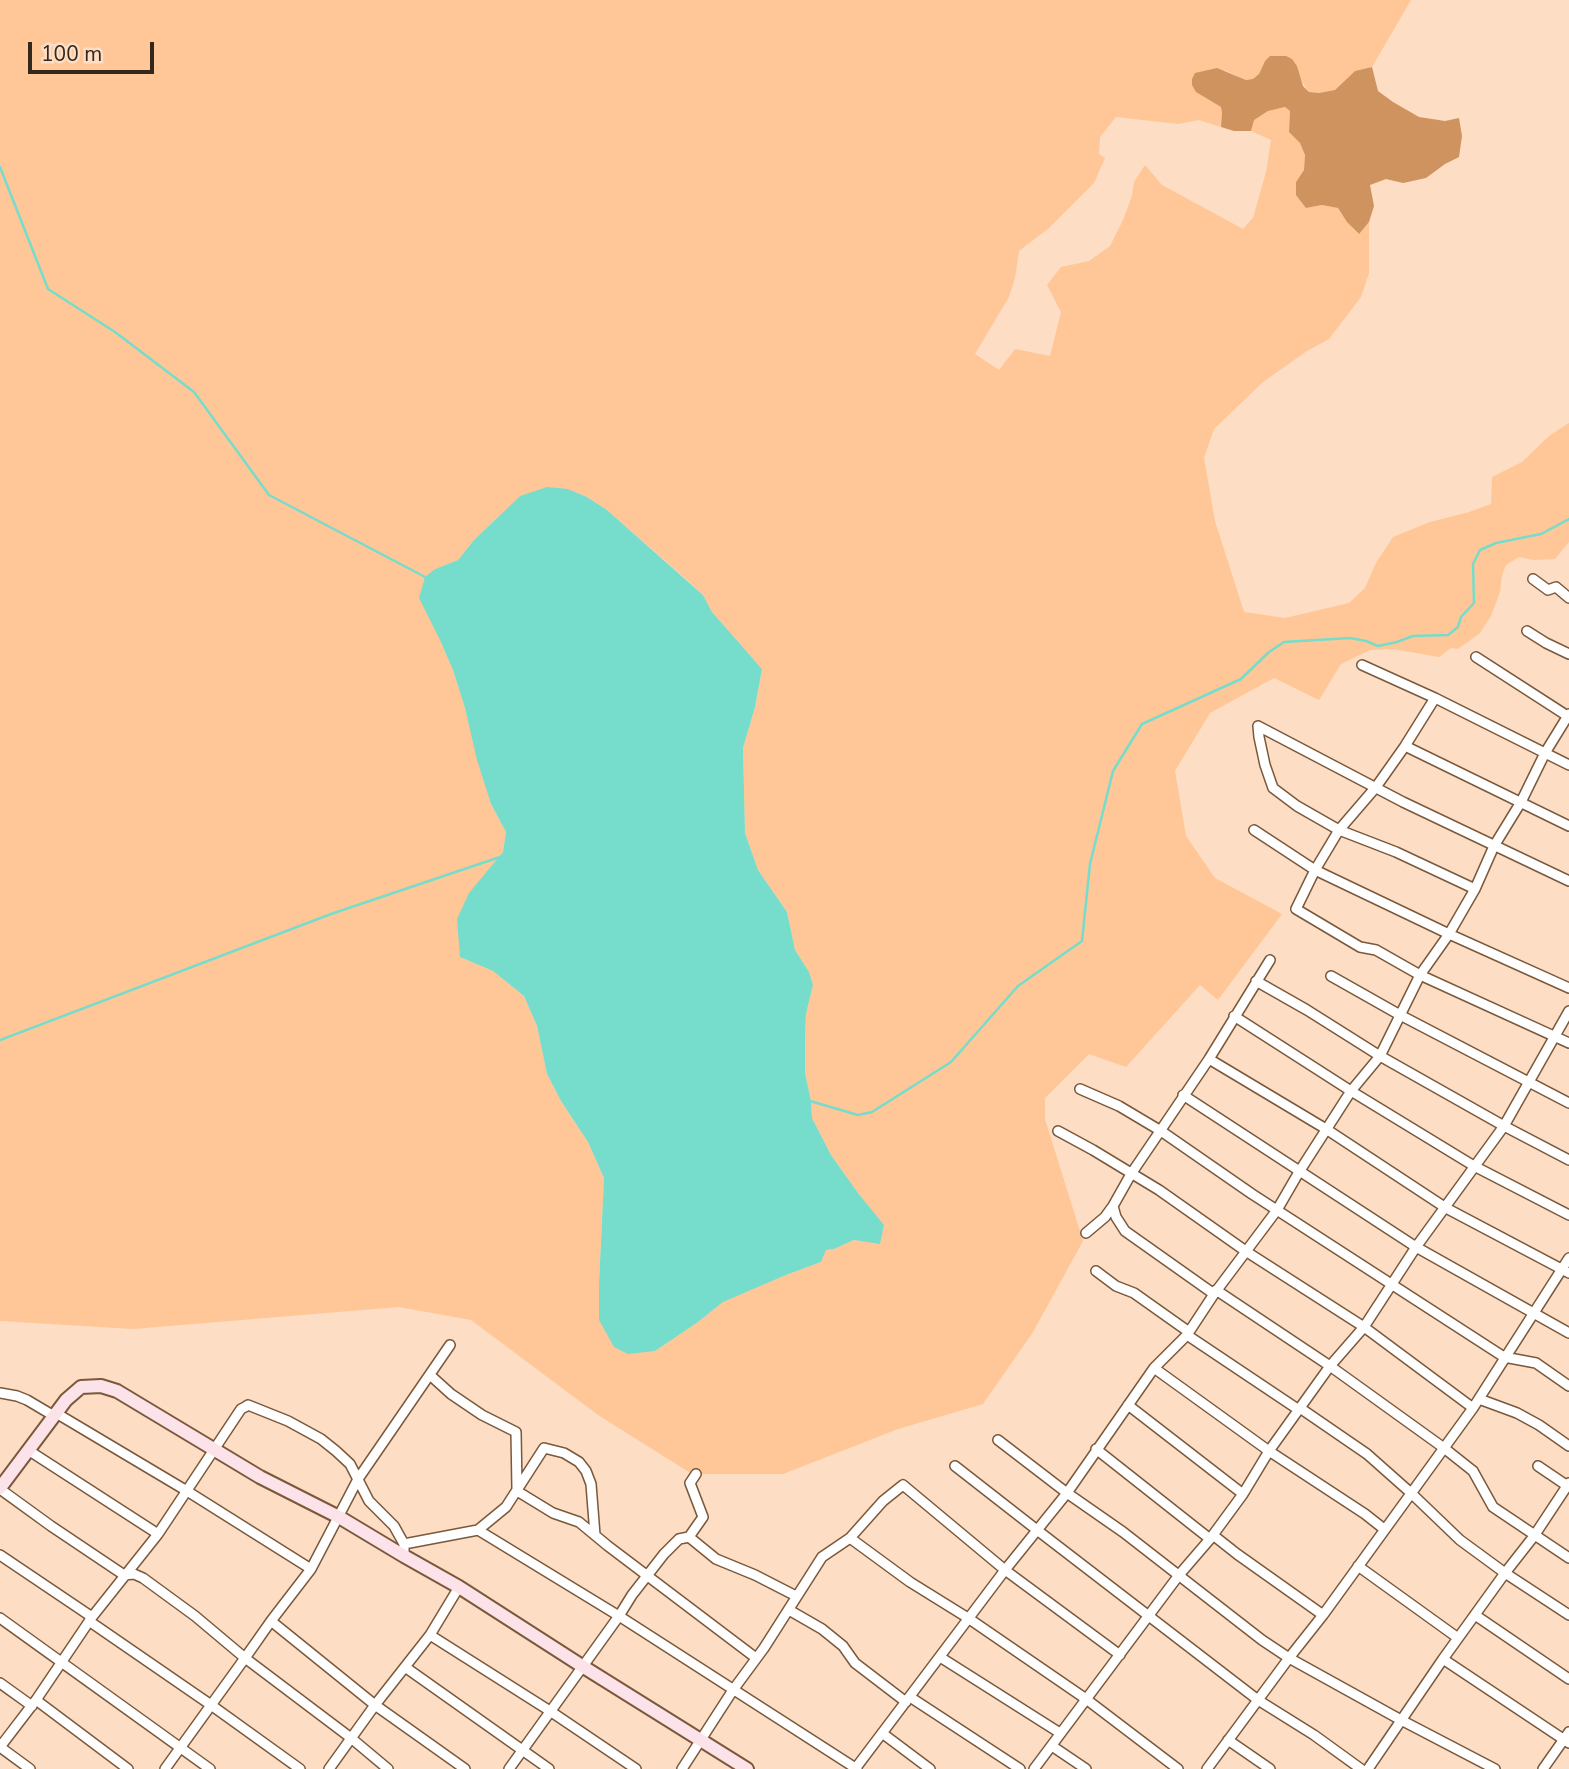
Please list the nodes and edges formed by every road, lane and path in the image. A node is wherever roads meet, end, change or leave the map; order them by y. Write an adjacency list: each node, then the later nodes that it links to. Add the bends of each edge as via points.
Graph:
1 (1533, 579): 2 (street, via 1548,590 1556,587)
2 (1569, 598)
3 (1527, 631): 4 (street)
4 (1569, 654)
5 (1476, 657): 8 (street)
6 (1362, 665): 7 (street)
7 (1435, 698): 9 (street); 10 (street)
8 (1568, 716): 10 (street)
9 (1405, 746): 12 (street); 13 (street)
10 (1545, 753): 11 (street); 13 (street)
11 (1569, 765)
12 (1376, 788): 16 (street); 16 (street, via 1258,726 1273,788); 17 (street)
13 (1521, 802): 14 (street); 17 (street)
14 (1569, 826)
15 (1254, 830): 18 (street)
16 (1339, 830): 18 (street); 20 (street)
17 (1494, 846): 19 (street); 20 (street)
18 (1315, 870): 21 (street); 23 (street, via 1296,909)
19 (1569, 881)
20 (1475, 889): 21 (street)
21 (1449, 934): 23 (street); 26 (street)
22 (1270, 960): 25 (street)
23 (1420, 975): 28 (street); 30 (street)
24 (1331, 976): 28 (street)
25 (1256, 981): 29 (street); 32 (street)
26 (1569, 988)
27 (1569, 1011): 30 (street)
28 (1400, 1015): 32 (street); 34 (street)
29 (1234, 1016): 33 (street); 36 (street)
30 (1556, 1036): 31 (street); 34 (street)
31 (1569, 1043)
32 (1380, 1056): 36 (street); 39 (street)
33 (1209, 1059): 37 (street); 40 (street)
34 (1530, 1082): 38 (street); 39 (street)
35 (1080, 1089): 42 (street)
36 (1352, 1091): 40 (street); 44 (street)
37 (1183, 1095): 42 (street); 45 (street)
38 (1569, 1104)
39 (1504, 1126): 43 (street); 44 (street)
40 (1326, 1129): 45 (street); 48 (street)
41 (1058, 1131): 46 (street)
42 (1161, 1132): 46 (street); 49 (street)
43 (1569, 1160)
44 (1474, 1166): 48 (street); 50 (street)
45 (1299, 1172): 49 (street); 52 (street)
46 (1131, 1174): 47 (street); 53 (street)
47 (1114, 1206): 51 (street); 58 (street, via 1125,1231)
48 (1446, 1208): 52 (street); 56 (street)
49 (1277, 1210): 53 (street); 57 (street)
50 (1569, 1215)
51 (1086, 1233)
52 (1416, 1247): 57 (street); 59 (street)
53 (1247, 1252): 58 (street); 60 (street)
54 (1569, 1258): 56 (street)
55 (1096, 1271): 61 (street, via 1135,1293)
56 (1565, 1271): 59 (street)
57 (1392, 1285): 60 (street); 64 (street)
58 (1215, 1292): 61 (street); 65 (street)
59 (1534, 1313): 62 (street); 64 (street)
60 (1364, 1326): 65 (street); 72 (street)
61 (1188, 1333): 66 (street); 73 (street)
62 (1569, 1333)
63 (450, 1345): 67 (street)
64 (1504, 1357): 68 (street, via 1536,1363); 70 (street)
65 (1329, 1366): 73 (street); 77 (street)
66 (1154, 1368): 71 (street); 81 (street)
67 (430, 1375): 85 (street); 89 (street, via 482,1415 516,1432)
68 (1569, 1386)
69 (0, 1393): 74 (street, via 27,1400)
70 (1479, 1399): 72 (street); 76 (street, via 1517,1413)
71 (1128, 1405): 78 (street); 92 (street)
72 (1473, 1408): 77 (street)
73 (1300, 1409): 81 (street); 91 (street, via 1367,1454)
74 (55, 1415): 79 (street); 80 (street, via 82,1387 101,1387 117,1391); 88 (street)
75 (998, 1440): 90 (street)
76 (1569, 1447)
77 (1444, 1448): 91 (street); 99 (street, via 1473,1471 1493,1507)
78 (1096, 1449): 90 (street); 101 (street)
79 (28, 1450): 87 (street); 97 (street)
80 (215, 1450): 85 (street, via 248,1405 321,1439 350,1464); 88 (street); 93 (street)
81 (1269, 1451): 92 (street); 94 (street)
82 (1538, 1465): 86 (street)
83 (955, 1466): 96 (street)
84 (696, 1474): 100 (street, via 690,1483 703,1517)
85 (358, 1479): 93 (street); 103 (street, via 369,1501 394,1526)
86 (1568, 1485): 99 (street)
87 (0, 1488): 110 (street)
88 (187, 1491): 97 (street); 107 (street)
89 (517, 1491): 95 (street, via 506,1507); 98 (street); 98 (street, via 544,1448 564,1453 579,1462 592,1484)
90 (1067, 1493): 96 (street); 111 (street)
91 (1412, 1493): 94 (street); 109 (street, via 1460,1540)
92 (1243, 1494): 101 (street)
93 (339, 1517): 103 (street); 107 (street)
94 (1384, 1529): 106 (street)
95 (478, 1530): 103 (street, via 436,1536); 120 (street)
96 (1037, 1531): 108 (street); 116 (street)
97 (158, 1534): 110 (street)
98 (595, 1535): 112 (street)
99 (1534, 1536): 105 (street); 109 (street)
100 (689, 1537): 112 (street, via 679,1539); 114 (street, via 716,1559)
101 (1212, 1537): 111 (street); 117 (street)
102 (849, 1538): 108 (street, via 903,1485); 114 (street, via 822,1557); 122 (street)
103 (404, 1550): 113 (street)
104 (0, 1555): 123 (street)
105 (1569, 1558)
106 (1358, 1566): 117 (street); 126 (street)
107 (311, 1569): 124 (street)
108 (1005, 1570): 122 (street); 127 (street)
109 (1505, 1573): 118 (street); 119 (street)
110 (124, 1575): 123 (street); 129 (street, via 142,1578)
111 (1179, 1575): 116 (street); 131 (street)
112 (648, 1576): 120 (street); 130 (street)
113 (459, 1587): 125 (street); 134 (street)
114 (796, 1596): 115 (street)
115 (789, 1610): 130 (street); 139 (street, via 822,1629 855,1663)
116 (1149, 1615): 127 (street); 141 (street)
117 (1323, 1615): 131 (street)
118 (1475, 1615): 126 (street); 136 (street)
119 (1569, 1615)
120 (620, 1616): 134 (street); 138 (street)
121 (0, 1618): 133 (street)
122 (968, 1618): 128 (street); 140 (street)
123 (90, 1619): 133 (street); 144 (street)
124 (271, 1621): 129 (street); 143 (street)
125 (430, 1635): 135 (street); 145 (street)
126 (1458, 1638): 132 (street)
127 (1120, 1655): 140 (street)
128 (940, 1657): 139 (street); 148 (street)
129 (246, 1658): 144 (street); 149 (street)
130 (756, 1658): 138 (street)
131 (1289, 1658): 141 (street); 146 (street)
132 (1443, 1659): 146 (street); 150 (street)
133 (62, 1662): 142 (street); 155 (street)
134 (582, 1666): 145 (street); 151 (street)
135 (405, 1667): 143 (street); 156 (street)
136 (1569, 1679)
137 (0, 1683): 142 (street)
138 (733, 1690): 151 (street); 170 (street)
139 (908, 1699): 147 (street); 172 (street)
140 (1086, 1699): 148 (street); 175 (street)
141 (1258, 1700): 152 (street); 178 (street)
142 (34, 1703): 154 (street); 158 (street)
143 (376, 1704): 149 (street); 164 (street)
144 (211, 1705): 155 (street); 161 (street)
145 (550, 1711): 156 (street); 167 (street)
146 (1401, 1720): 179 (street); 180 (street)
147 (882, 1733): 170 (street); 171 (street)
148 (1060, 1733): 153 (street)
149 (351, 1738): 162 (street); 163 (street)
150 (1567, 1738): 181 (street)
151 (702, 1740): 168 (street); 169 (street)
152 (1228, 1740): 176 (street); 177 (street)
153 (1052, 1746): 173 (street); 174 (street)
154 (0, 1747): 157 (street)
155 (181, 1748): 159 (street); 160 (street)
156 (524, 1751): 165 (street); 166 (street)
157 (30, 1769)
158 (128, 1769)
159 (165, 1769)
160 (210, 1769)
161 (300, 1769)
162 (329, 1769)
163 (388, 1769)
164 (465, 1769)
165 (509, 1769)
166 (549, 1769)
167 (636, 1769)
168 (682, 1769)
169 (747, 1769)
170 (856, 1769)
171 (930, 1769)
172 (1020, 1769)
173 (1034, 1769)
174 (1086, 1769)
175 (1178, 1769)
176 (1207, 1769)
177 (1270, 1769)
178 (1361, 1769)
179 (1368, 1769)
180 (1495, 1769)
181 (1543, 1769)

